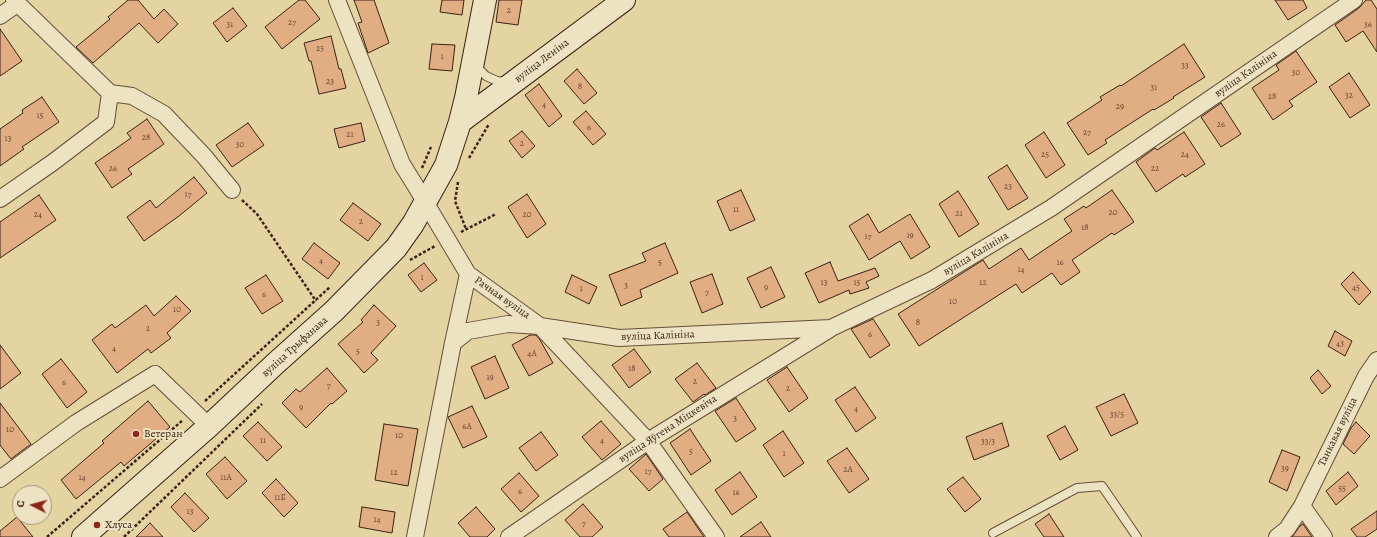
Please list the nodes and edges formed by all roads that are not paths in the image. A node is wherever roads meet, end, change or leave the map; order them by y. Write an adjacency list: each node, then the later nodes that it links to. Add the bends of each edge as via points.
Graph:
1 (337, 0): 13 (street, Рачная вуліца, via 402,164)
2 (485, 0): 7 (street, вуліца Трыфанава)
3 (624, 0): 8 (street, вуліца Леніна)
4 (1354, 0): 16 (street, вуліца Калініна, via 1051,208 932,280)
5 (16, 2): 6 (street); 9 (street)
6 (0, 16)
7 (475, 54): 8 (lane, via 479,69 486,76 497,81); 10 (street, вуліца Трыфанава)
8 (514, 82): 10 (street, вуліца Леніна)
9 (110, 93): 11 (street, via 132,96 164,114); 12 (street, via 106,122)
10 (460, 122): 13 (street, вуліца Трыфанава, via 446,165)
11 (232, 190)
12 (0, 198)
13 (425, 203): 14 (street, Рачная вуліца); 19 (street, вуліца Трыфанава, via 396,248 321,309 276,363)
14 (468, 274): 15 (street, Рачная вуліца); 17 (street)
15 (540, 326): 16 (street, вуліца Калініна, via 620,338); 17 (street, вуліца Калініна, via 508,324 468,331); 20 (street, Рачная вуліца)
16 (831, 328): 20 (street, вуліца Яўгена Міцкевіча)
17 (453, 343): 25 (street)
18 (1377, 360): 22 (street, Танкавая вуліца, via 1366,376)
19 (209, 426): 21 (street, via 156,374 76,423); 24 (street, вуліца Трыфанава)
20 (648, 441): 26 (street, вуліца Яўгена Міцкевіча); 27 (street, Рачная вуліца)
21 (0, 479)
22 (1302, 506): 29 (street, Танкавая вуліца, via 1287,529); 30 (street)
23 (994, 532): 28 (lane, via 1077,488 1102,486)
24 (84, 537)
25 (415, 537)
26 (509, 537)
27 (716, 537)
28 (1137, 537)
29 (1277, 537)
30 (1324, 537)

